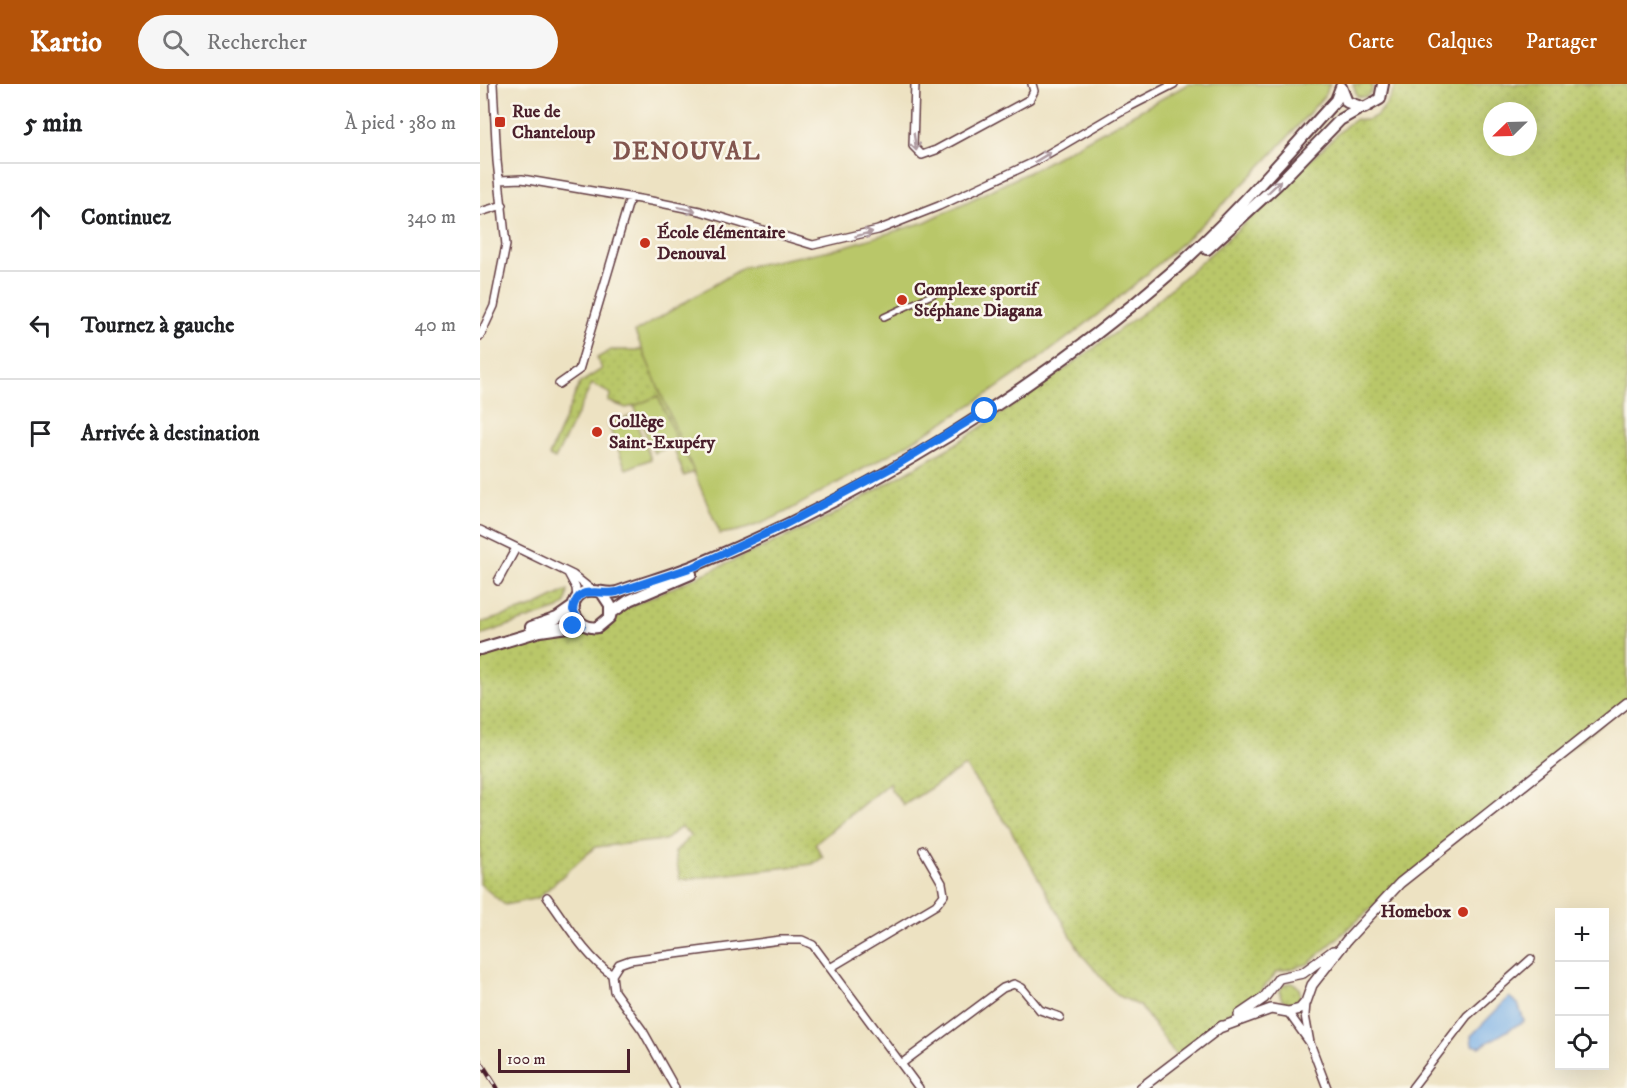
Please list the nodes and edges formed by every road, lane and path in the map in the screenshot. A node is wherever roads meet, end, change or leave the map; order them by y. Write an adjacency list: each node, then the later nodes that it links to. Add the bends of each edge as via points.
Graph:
1 (493, 84): 8 (street)
2 (915, 84): 3 (street, one-way to 3, via 913,146 922,155 1030,99)
3 (1032, 84)
4 (1384, 84): 7 (main road, via 1377,102)
5 (1171, 85): 9 (street, one-way to 5, via 703,212 807,244 861,235 922,213 1034,162)
6 (1342, 85): 7 (main road, via 1347,102); 20 (main road, via 1336,100 1204,242 1128,307 1018,389 893,467 782,526 696,566 617,592)
7 (1361, 108): 22 (main road, one-way to 7, via 630,600 845,501 989,415 1150,297 1226,232 1340,120)
8 (500, 180): 9 (street, via 522,179); 10 (street)
9 (630, 198): 15 (street, via 579,370)
10 (503, 206): 11 (street); 14 (street, via 504,265 494,306)
11 (480, 212)
12 (938, 292): 13 (street)
13 (884, 317)
14 (480, 336)
15 (559, 384)
16 (480, 530): 17 (street)
17 (516, 548): 18 (street); 19 (street)
18 (568, 573): 20 (street); 21 (street)
19 (498, 581)
20 (597, 592): 21 (main road, via 582,593); 22 (main road, via 609,602)
21 (575, 603): 23 (main road, via 575,617); 24 (main road, via 551,620)
22 (611, 613): 23 (main road, via 598,627)
23 (582, 625): 25 (main road, via 540,631)
24 (480, 643)
25 (480, 649)
26 (1627, 703): 29 (street, via 1400,883)
27 (923, 850): 31 (street, via 944,895 936,905)
28 (547, 897): 32 (street, via 598,965)
29 (1347, 940): 33 (street, via 1310,970); 35 (street, via 1314,982)
30 (1531, 959): 45 (street, via 1467,1016)
31 (830, 968): 32 (street, via 813,945 791,940 630,960 619,964); 40 (street)
32 (612, 975): 41 (street, via 614,991 643,1031)
33 (1294, 976): 34 (street, via 1282,977); 35 (street, via 1304,982)
34 (1272, 988): 36 (street, via 1272,1000); 38 (street, via 1264,998)
35 (1307, 998): 36 (street, via 1300,1009); 39 (street)
36 (1284, 1011): 38 (street, via 1266,1010); 39 (street)
37 (1060, 1017): 40 (street, via 1040,1010 1014,984 1003,988)
38 (1219, 1028): 43 (street)
39 (1310, 1043): 44 (street)
40 (901, 1064): 42 (street)
41 (675, 1088)
42 (919, 1088)
43 (1141, 1088)
44 (1327, 1088)
45 (1412, 1088)

